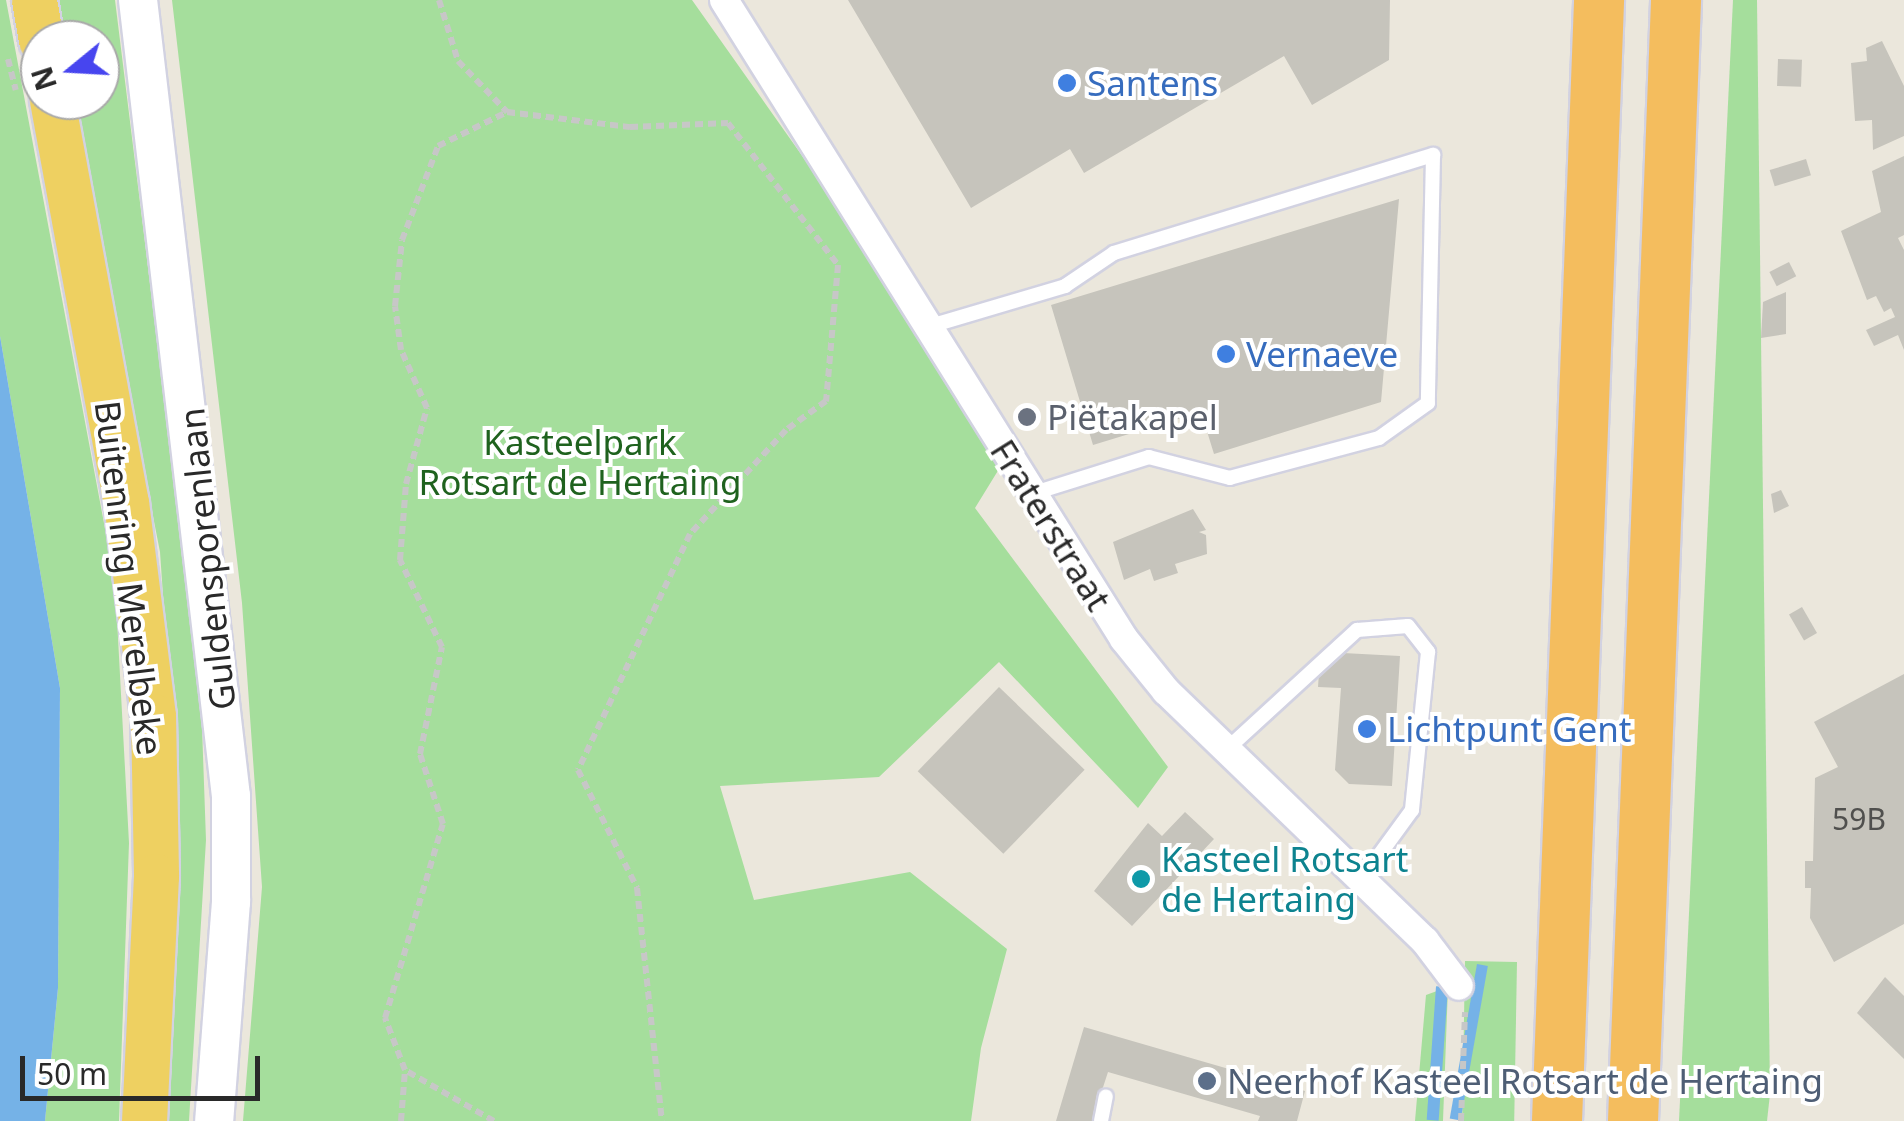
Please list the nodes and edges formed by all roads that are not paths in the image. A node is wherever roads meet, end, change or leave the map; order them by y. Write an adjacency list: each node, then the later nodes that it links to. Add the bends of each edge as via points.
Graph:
1 (138, 0): 13 (main road, Guldensporenlaan, via 231,796 231,902)
2 (724, 0): 6 (street, Fraterstraat)
3 (1599, 0): 15 (highway)
4 (1676, 0): 16 (highway)
5 (39, 120): 12 (highway, Buitenring Merelbeke, via 126,502 152,716 156,876)
6 (926, 327): 7 (street, Fraterstraat); 7 (lane, via 1064,286 1114,253 1433,154 1428,403 1379,438 1230,478 1150,457)
7 (1030, 494): 8 (street, Fraterstraat, via 1124,638)
8 (1226, 750): 9 (street, Fraterstraat); 9 (lane, via 1357,630 1408,626 1428,652 1412,810)
9 (1361, 880): 10 (street, Fraterstraat)
10 (1459, 986)
11 (1106, 1096): 14 (lane)
12 (144, 1121)
13 (214, 1121)
14 (1101, 1121)
15 (1557, 1121)
16 (1633, 1121)

